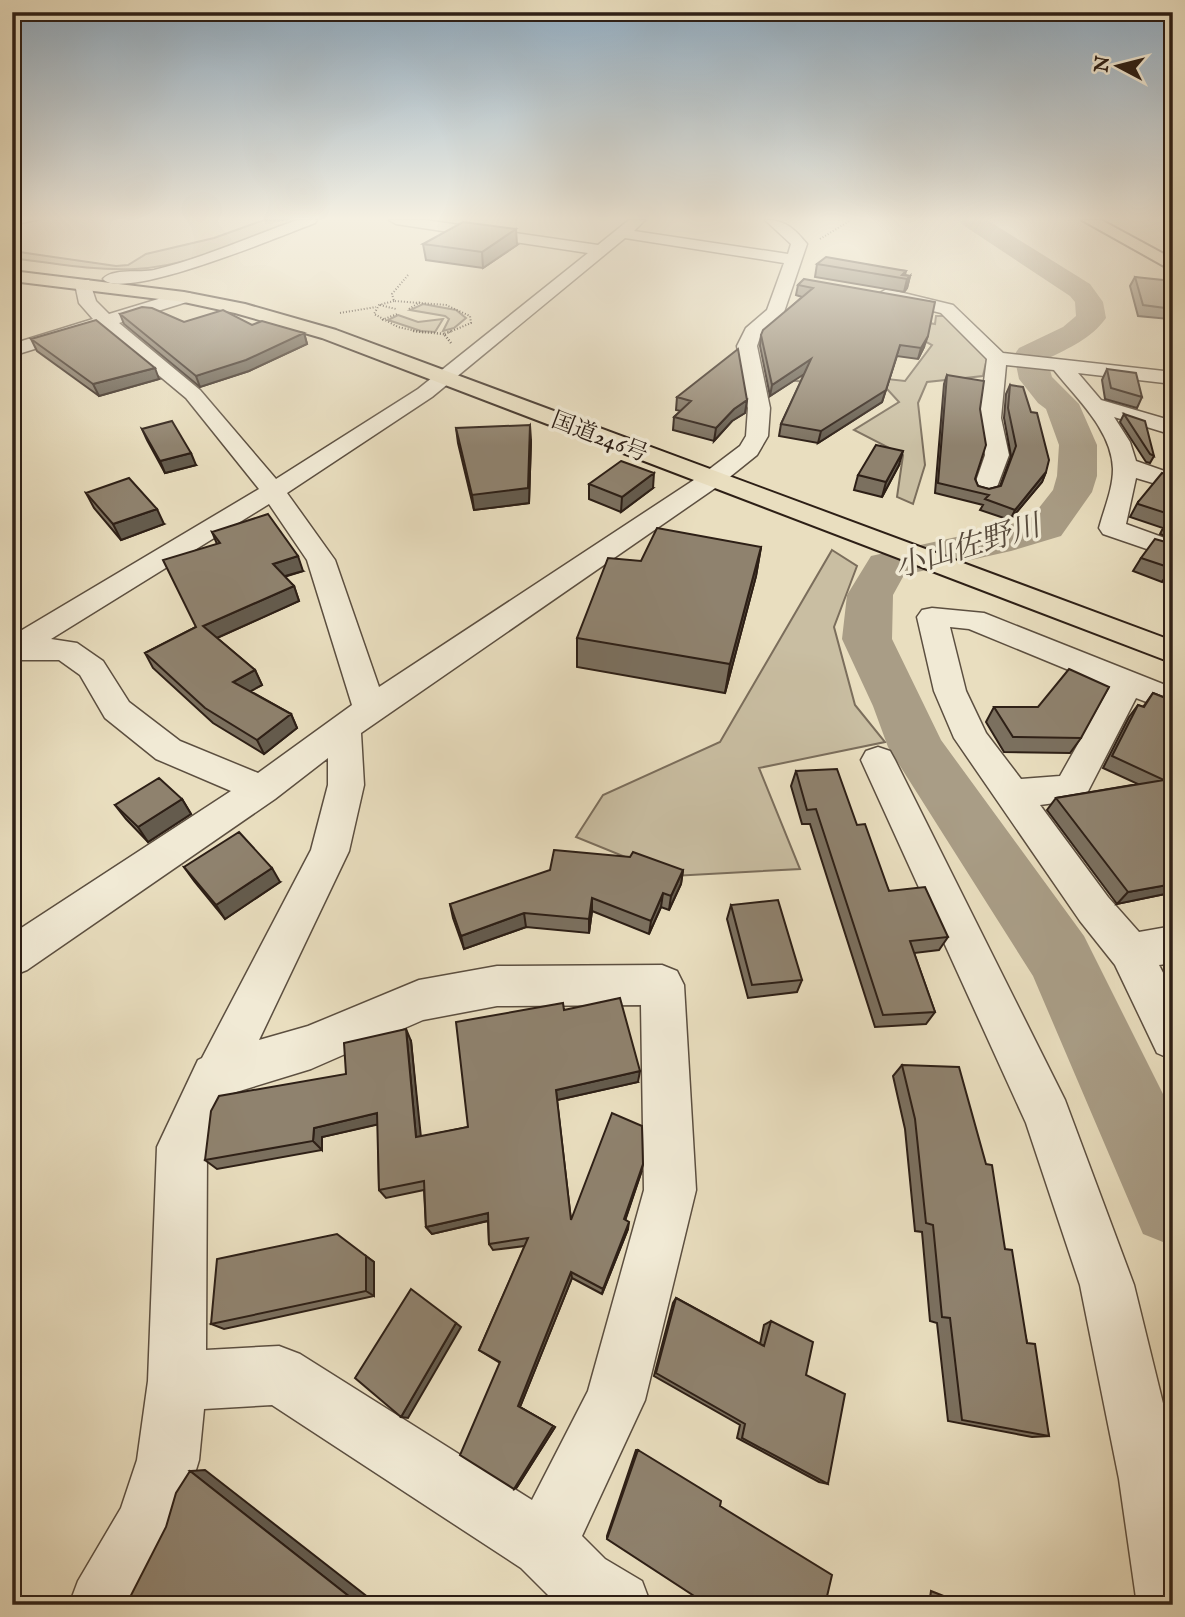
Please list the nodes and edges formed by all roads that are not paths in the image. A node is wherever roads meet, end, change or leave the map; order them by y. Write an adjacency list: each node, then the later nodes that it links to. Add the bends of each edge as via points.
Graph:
1 (86, 295): 8 (street)
2 (171, 295): 7 (main road, 国道246号)
3 (226, 295): 11 (main road, 国道246号, via 280,306)
4 (542, 295): 11 (street)
5 (784, 295): 17 (street, via 775,312 748,339 746,354 759,426 749,450)
6 (892, 295): 10 (street, via 947,309)
7 (184, 297): 8 (street); 11 (main road, 国道246号)
8 (106, 322): 9 (street); 20 (street, via 193,394)
9 (12, 350)
10 (1001, 358): 12 (street); 19 (street, via 990,418 997,455)
11 (454, 363): 17 (main road, 国道246号); 20 (street)
12 (1056, 366): 13 (street); 14 (street)
13 (1173, 378)
14 (1092, 404): 15 (street); 16 (street, via 1119,444)
15 (1173, 428)
16 (1126, 466): 18 (street); 22 (street, via 1112,528)
17 (720, 473): 21 (main road, 国道246号); 28 (street)
18 (1173, 482)
19 (985, 490)
20 (273, 491): 24 (street); 28 (street, via 321,560)
21 (849, 521): 23 (main road, 国道246号, via 1007,570); 25 (main road, 国道246号, via 976,579)
22 (1173, 550)
23 (1173, 631)
24 (13, 648): 30 (street, via 66,650 92,668 117,710 168,750)
25 (1173, 653)
26 (1128, 683): 27 (street); 31 (street, via 1071,789); 31 (street, via 974,620 932,617 950,691 971,738)
27 (1173, 701)
28 (357, 719): 30 (street); 36 (street, via 330,850)
29 (878, 760): 40 (street, via 1048,1117 1107,1285 1150,1479)
30 (262, 789): 34 (street)
31 (1011, 794): 33 (street)
32 (1173, 944): 33 (street)
33 (1130, 952): 35 (street)
34 (12, 957)
35 (1173, 1038)
36 (215, 1076): 37 (street, via 182,1147); 38 (street, via 311,1047 419,1000 496,986 662,985 670,1190 615,1400)
37 (177, 1381): 38 (street, via 279,1375); 39 (street, via 168,1460 148,1522)
38 (579, 1584)
39 (102, 1605)
40 (1170, 1605)

